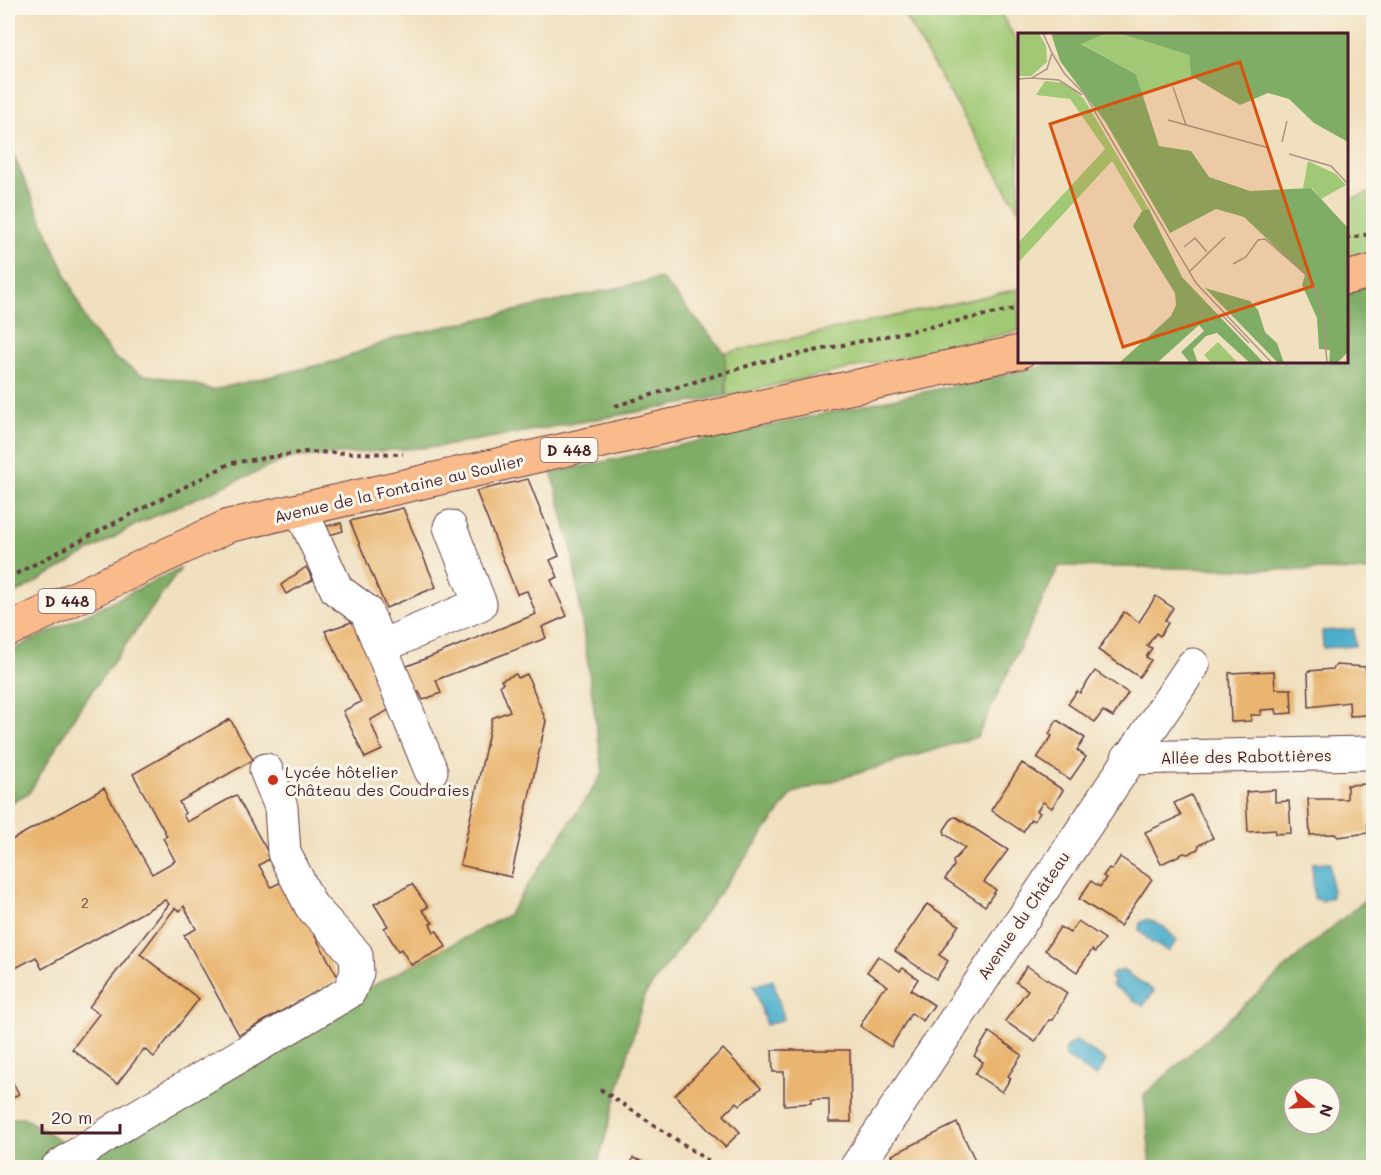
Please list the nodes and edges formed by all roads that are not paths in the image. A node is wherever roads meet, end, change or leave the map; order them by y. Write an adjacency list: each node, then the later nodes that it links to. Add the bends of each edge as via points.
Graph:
1 (1374, 271): 2 (main road)
2 (1348, 278)
3 (1018, 351): 4 (main road, Avenue de la Fontaine au Soulier / D 448)
4 (301, 510): 6 (main road, Avenue de la Fontaine au Soulier / D 448, via 228,526); 9 (street, via 337,590 366,611)
5 (450, 527): 9 (street, via 480,604)
6 (126, 572): 7 (street); 8 (main road, Avenue de la Fontaine au Soulier / D 448)
7 (8, 614)
8 (8, 630)
9 (382, 646): 14 (street)
10 (1192, 665): 12 (street, Avenue du Château)
11 (1365, 753): 12 (street, Allée des Rabottières)
12 (1128, 758): 16 (street, Avenue du Château)
13 (266, 770): 15 (street, via 280,807 284,853 311,906 356,955 357,973 349,992)
14 (431, 771)
15 (57, 1167)
16 (856, 1167)

